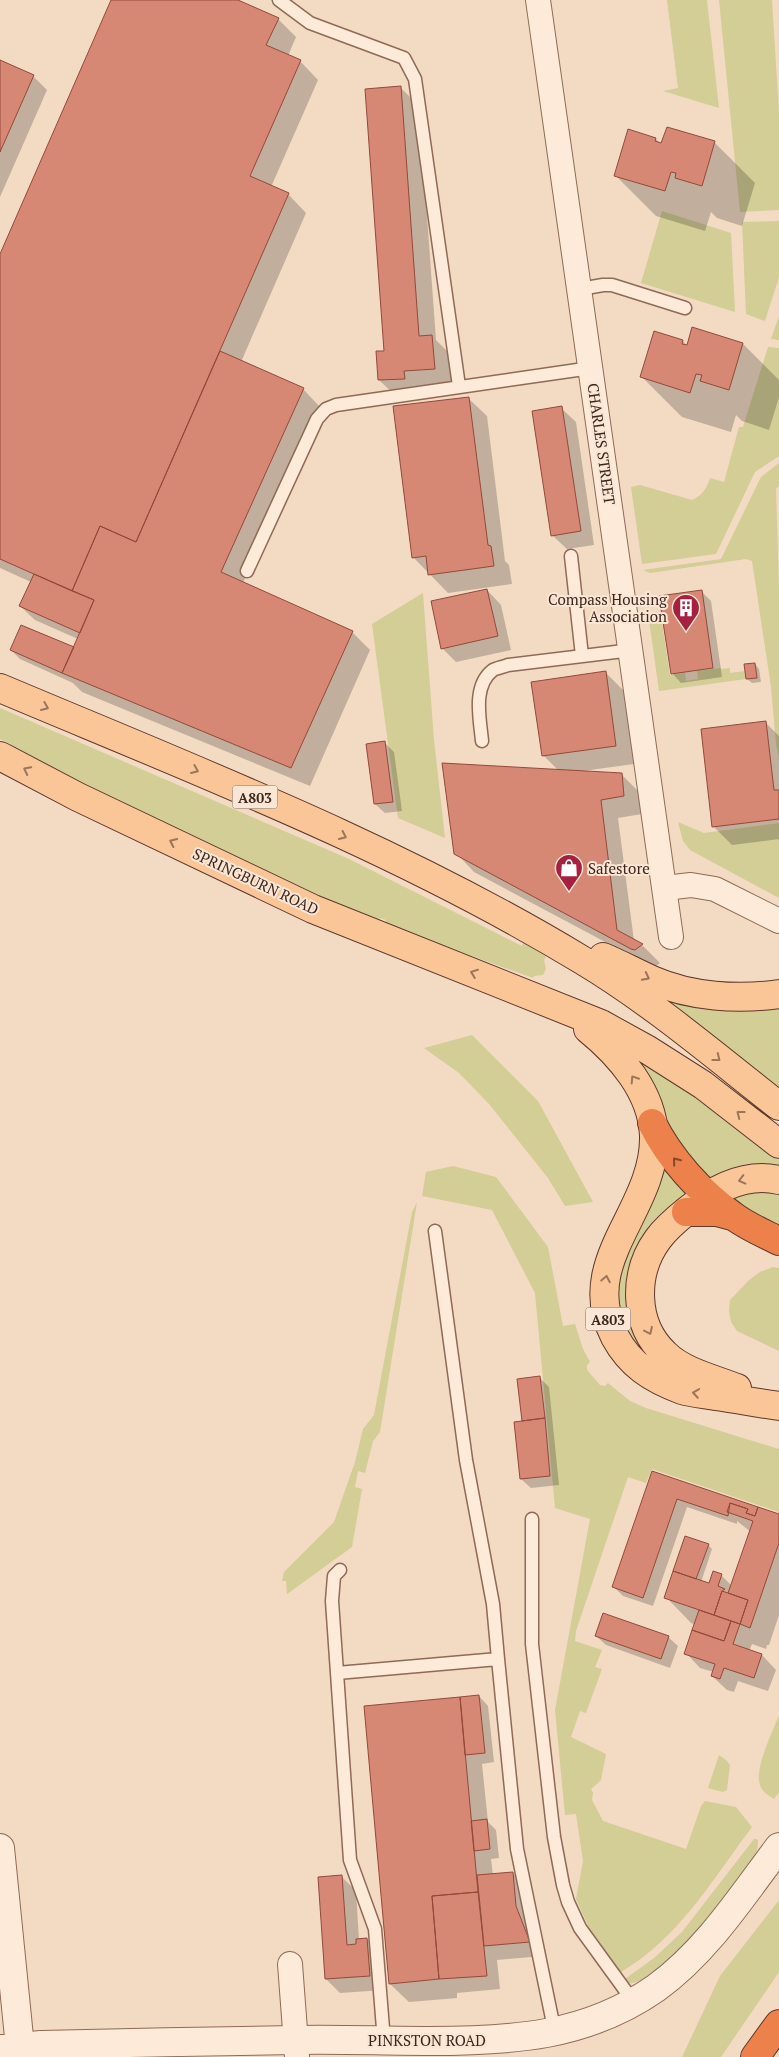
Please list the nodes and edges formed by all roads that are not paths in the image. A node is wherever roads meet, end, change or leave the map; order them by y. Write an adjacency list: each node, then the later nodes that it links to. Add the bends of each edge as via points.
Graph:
1 (279, 0): 6 (lane, via 310,23 404,58 416,79)
2 (538, 0): 3 (street, CHARLES STREET)
3 (580, 289): 4 (lane, via 608,285); 5 (street, CHARLES STREET)
4 (685, 308)
5 (591, 368): 6 (lane); 9 (street, CHARLES STREET)
6 (459, 386): 8 (lane, via 336,405 321,413)
7 (571, 556): 10 (lane)
8 (247, 571)
9 (632, 650): 10 (lane); 14 (street, CHARLES STREET)
10 (582, 656): 12 (lane, via 508,665 494,670 484,680 479,698)
11 (0, 688): 15 (main road, A803, one-way to 15, via 314,823)
12 (482, 741)
13 (0, 756): 18 (main road, SPRINGBURN ROAD / A803, one-way to 13, via 313,909 86,801)
14 (665, 888): 16 (street, via 691,885 715,889); 17 (street, CHARLES STREET)
15 (505, 915): 19 (main road, one-way to 19, via 653,981 679,989 731,997); 20 (main road, A803, one-way to 20, via 638,997)
16 (779, 922)
17 (671, 937)
18 (520, 991): 21 (main road, A803, one-way to 18, via 639,1087 623,1062 572,1017 552,1004); 22 (main road, A803, one-way to 18, via 703,1085 648,1050 600,1024)
19 (779, 994)
20 (779, 1106)
21 (652, 1123): 24 (highway, one-way to 21, via 667,1150); 29 (main road, A803, one-way to 21, via 684,1391 665,1383 632,1362 612,1331 604,1302 604,1286 613,1250 647,1180 654,1145)
22 (779, 1144)
23 (779, 1180): 24 (main road, one-way to 24, via 745,1179)
24 (708, 1194): 25 (main road); 26 (highway)
25 (686, 1212): 26 (highway, via 717,1212); 29 (main road, one-way to 29, via 659,1238 643,1266 640,1298 647,1328 654,1342 674,1362)
26 (732, 1216): 28 (highway)
27 (434, 1231): 32 (lane, via 466,1460 494,1604)
28 (779, 1241)
29 (779, 1405)
30 (532, 1519): 37 (lane, via 532,1644 554,1837 562,1876 568,1902 580,1928)
31 (340, 1570): 33 (lane, via 334,1576 332,1594)
32 (498, 1659): 33 (lane); 39 (lane, via 517,1849)
33 (337, 1673): 40 (lane, via 350,1860 375,1928)
34 (779, 1847): 37 (street, PINKSTON ROAD, via 699,1951 670,1977)
35 (0, 1848): 41 (street)
36 (290, 1964): 42 (street)
37 (633, 2001): 39 (street, PINKSTON ROAD, via 588,2023)
38 (779, 2024): 43 (highway)
39 (555, 2033): 40 (street, PINKSTON ROAD, via 506,2040)
40 (384, 2040): 42 (street, PINKSTON ROAD)
41 (10, 2048): 42 (street, PINKSTON ROAD, via 41,2045)
42 (296, 2048)
43 (755, 2057)

